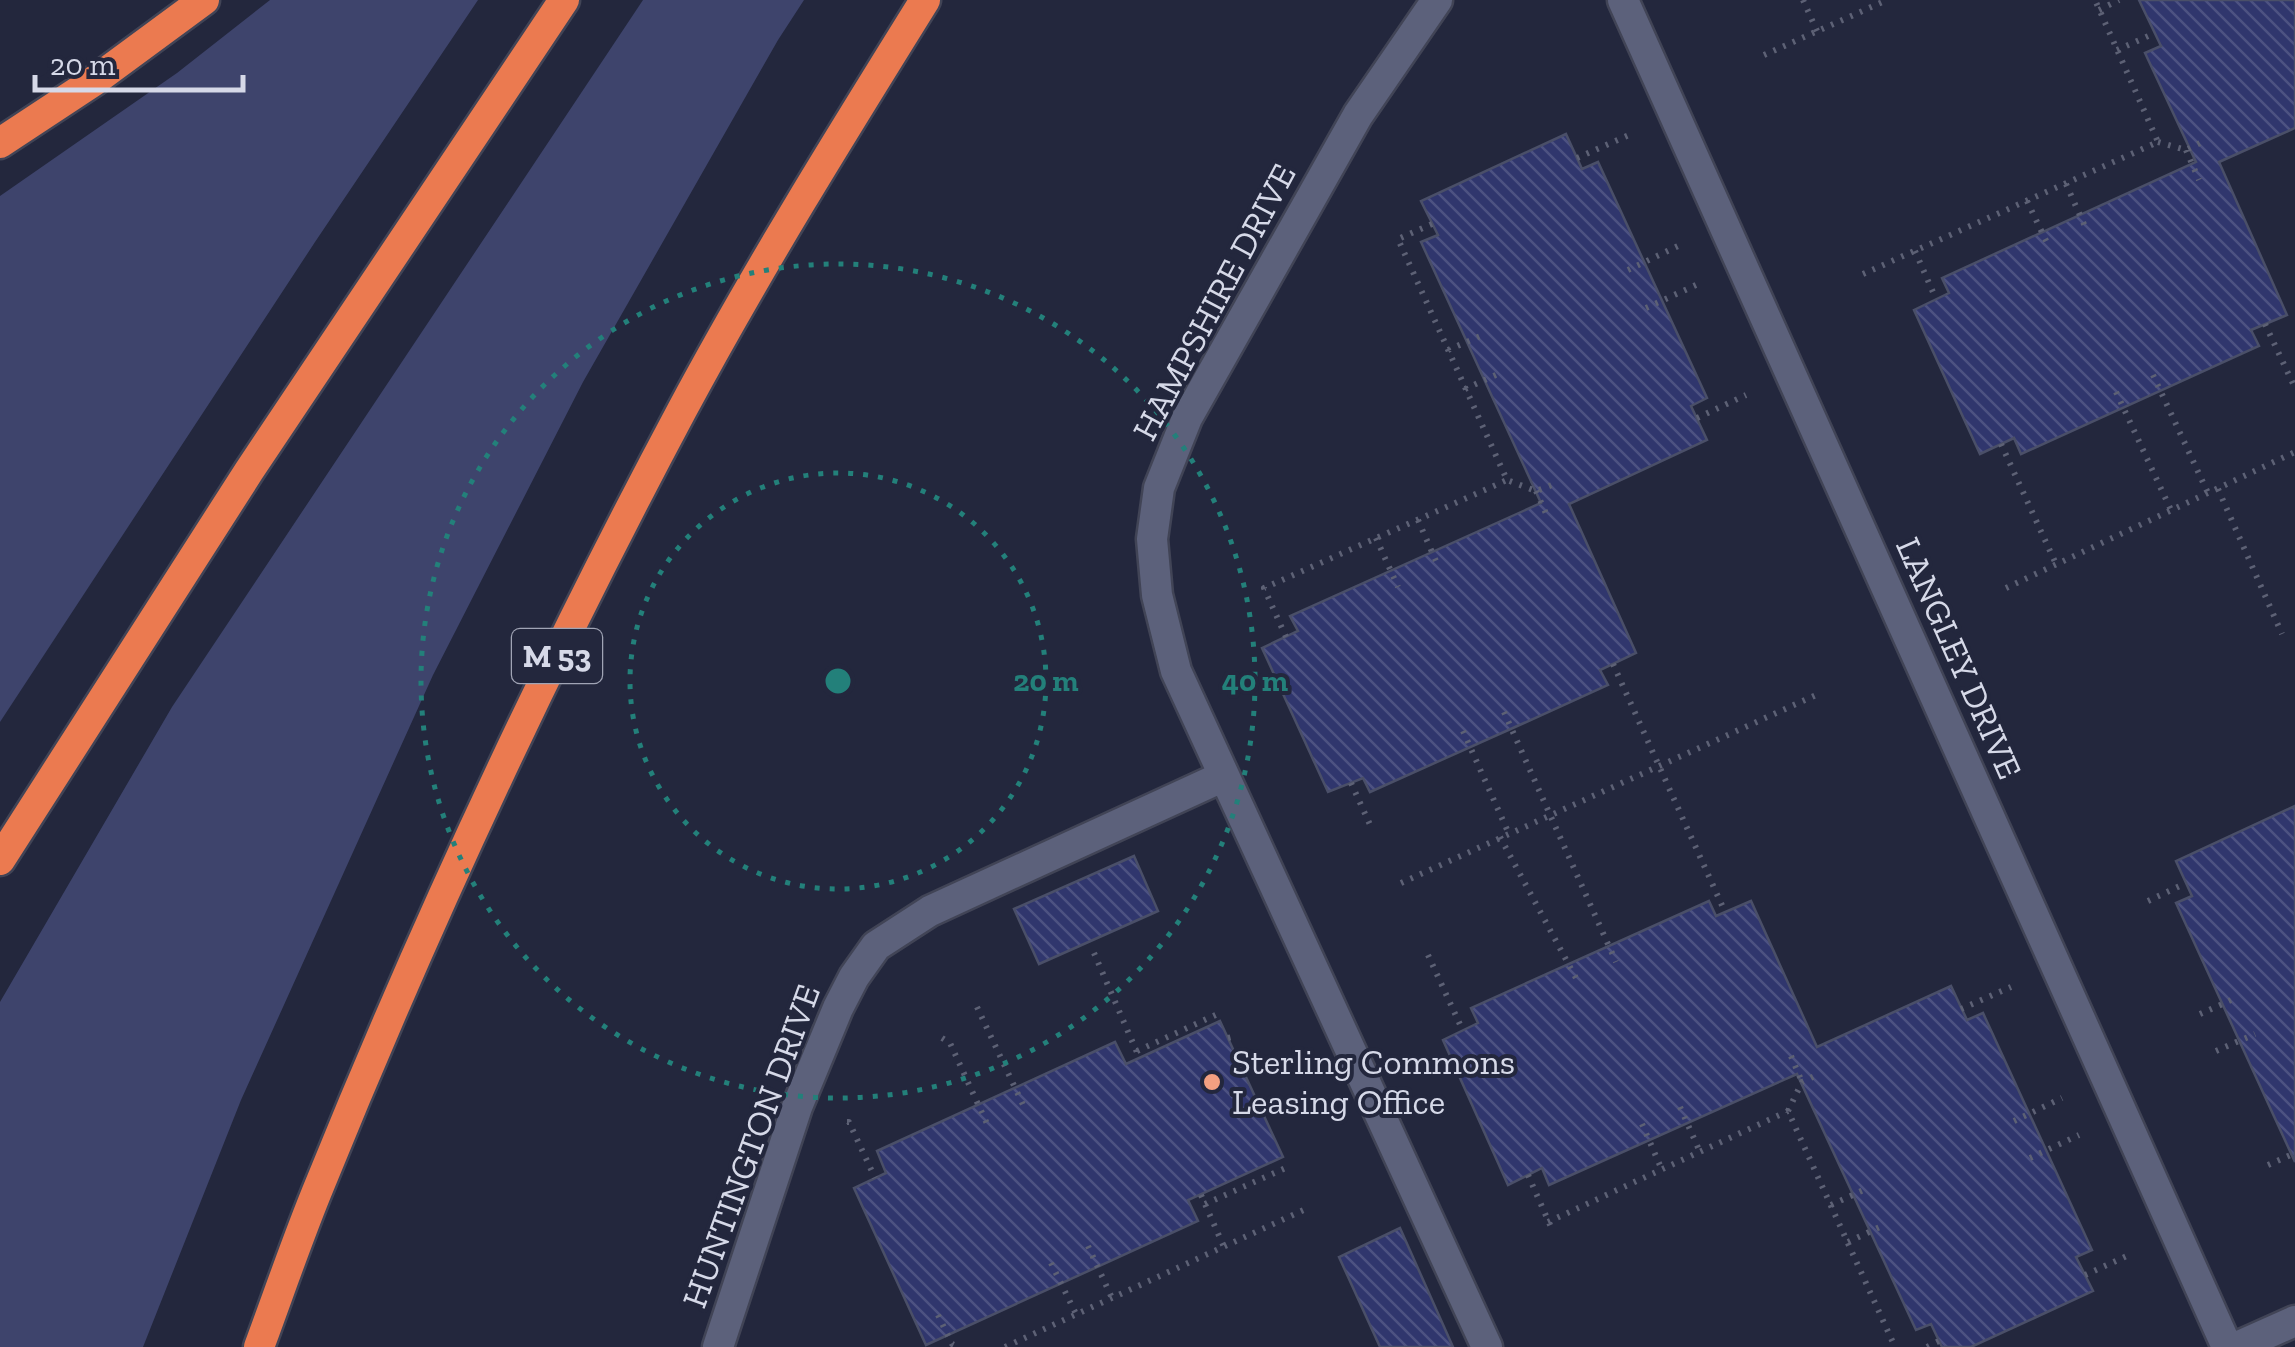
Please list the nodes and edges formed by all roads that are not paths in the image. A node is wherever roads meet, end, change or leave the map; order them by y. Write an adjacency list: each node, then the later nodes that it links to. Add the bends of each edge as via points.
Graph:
1 (204, 0): 6 (highway)
2 (564, 0): 8 (highway, via 248,471)
3 (925, 0): 10 (highway, M 53, via 792,214 577,614 440,899 318,1187)
4 (1437, 0): 7 (street, HAMPSHIRE DRIVE, via 1358,116 1187,418 1159,488 1152,539 1157,594 1176,671)
5 (1623, 0): 13 (street, LANGLEY DRIVE)
6 (0, 143)
7 (1224, 776): 11 (street, HUNTINGTON DRIVE, via 930,911 876,946 838,1008 797,1107); 12 (street, HAMPSHIRE DRIVE)
8 (0, 860)
9 (2295, 1321): 14 (street)
10 (260, 1347)
11 (718, 1347)
12 (1487, 1347)
13 (2227, 1347)
14 (2236, 1347)

